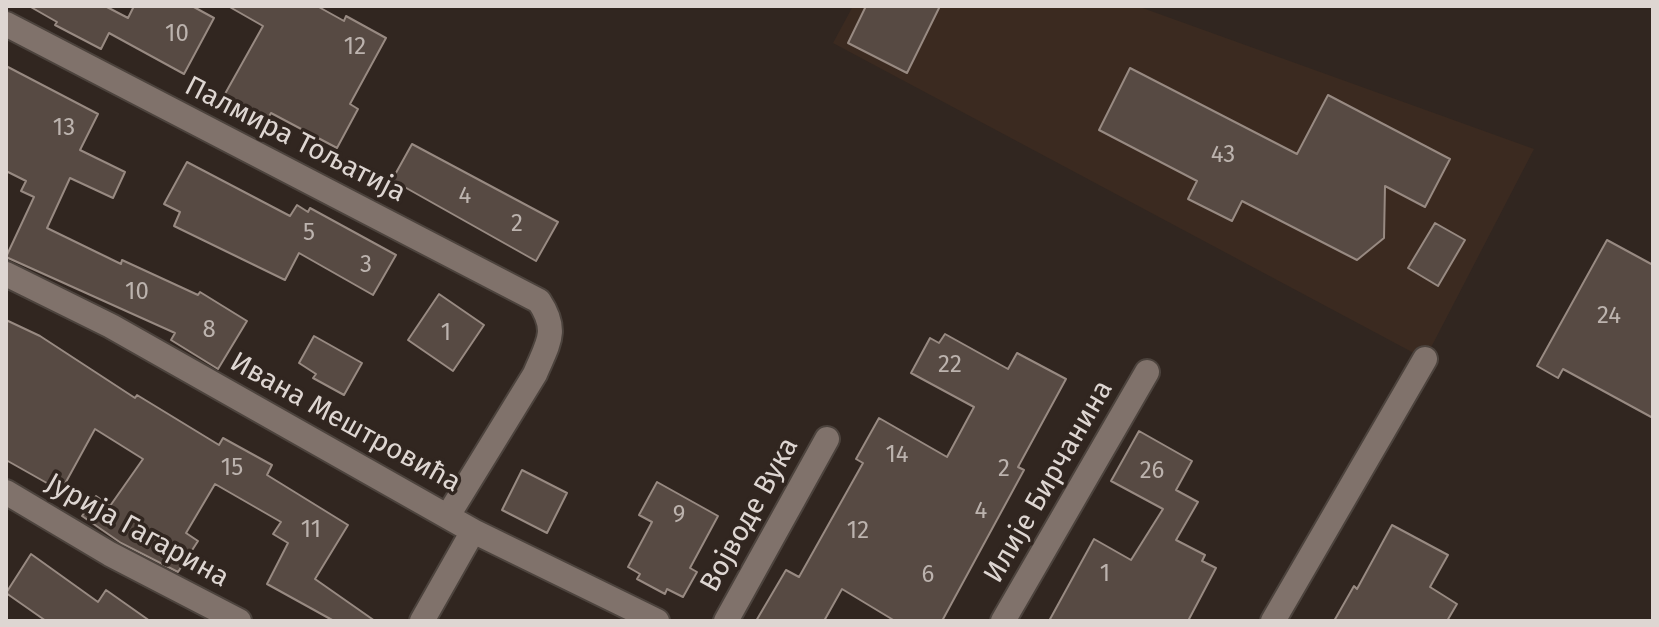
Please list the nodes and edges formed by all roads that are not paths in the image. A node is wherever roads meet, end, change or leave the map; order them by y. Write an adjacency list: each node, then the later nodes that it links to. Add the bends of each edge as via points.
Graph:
1 (6, 24): 7 (street, Палмира Тољатија, via 539,301 552,333 535,374)
2 (6, 274): 7 (street, Ивана Мештровића, via 111,326)
3 (1425, 359): 14 (street)
4 (1147, 372): 13 (street, Илије Бирчанина)
5 (827, 439): 12 (street, Војводе Вука)
6 (6, 492): 9 (street, Јурија Гагарина)
7 (449, 514): 8 (street, Ивана Мештровића)
8 (473, 531): 10 (street); 11 (street, Ивана Мештровића)
9 (223, 618)
10 (422, 621)
11 (657, 621)
12 (726, 621)
13 (1003, 621)
14 (1273, 621)

